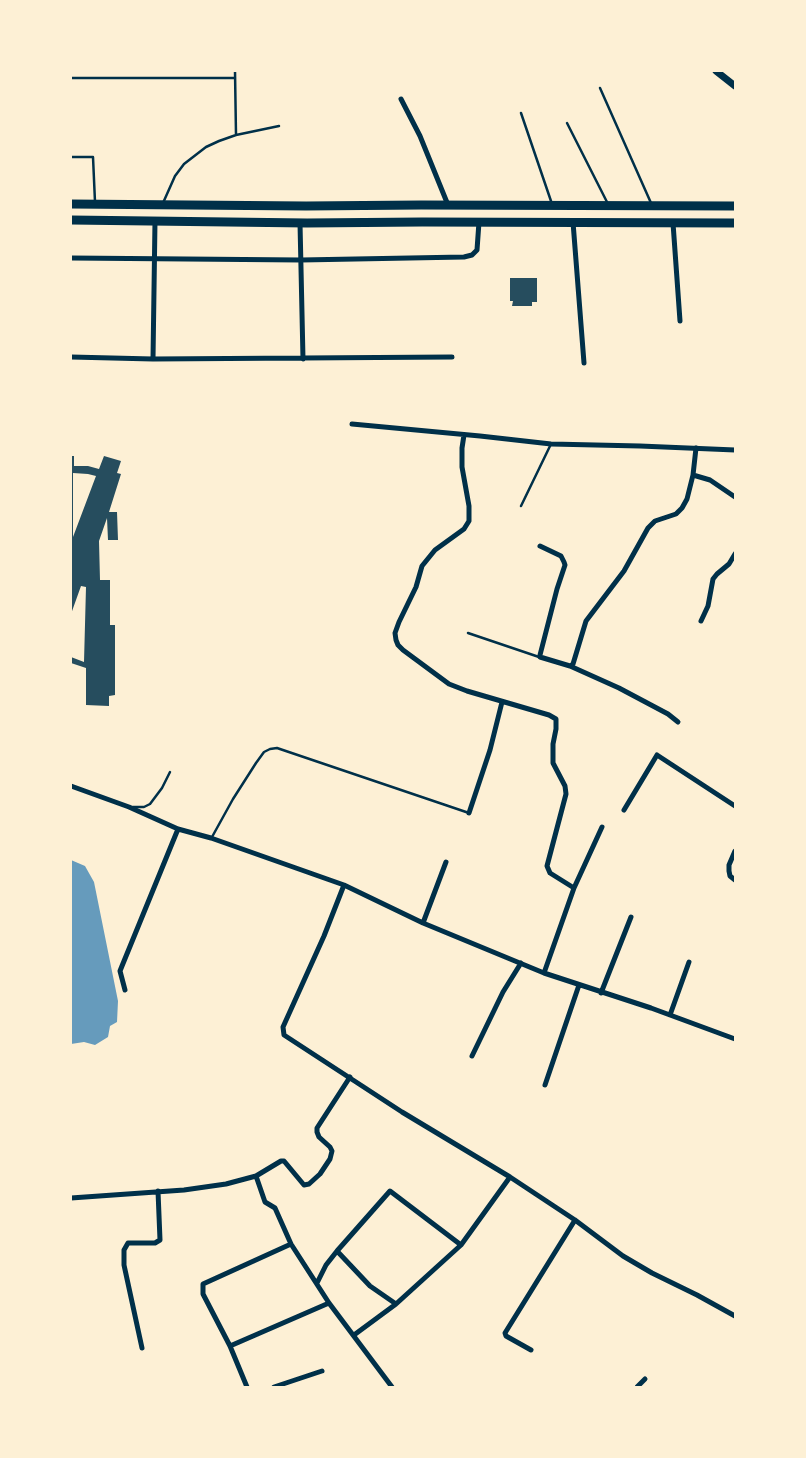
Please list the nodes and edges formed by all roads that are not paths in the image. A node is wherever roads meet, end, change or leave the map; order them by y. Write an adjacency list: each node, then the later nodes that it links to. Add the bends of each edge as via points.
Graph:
1 (235, 71): 4 (lane)
2 (716, 71): 5 (street)
3 (71, 78): 4 (lane)
4 (235, 78): 11 (lane)
5 (735, 86)
6 (600, 88): 20 (lane)
7 (401, 99): 16 (street)
8 (521, 113): 18 (lane)
9 (567, 123): 19 (lane)
10 (279, 126): 11 (lane)
11 (236, 135): 15 (lane, via 206,147 184,164)
12 (71, 157): 14 (lane, via 93,157)
13 (71, 204): 14 (main road)
14 (95, 204): 15 (main road)
15 (162, 204): 16 (main road)
16 (448, 205): 17 (main road)
17 (513, 206): 18 (main road); 28 (main road)
18 (552, 206): 19 (main road)
19 (609, 206): 20 (main road)
20 (653, 206): 21 (main road)
21 (735, 206)
22 (71, 220): 23 (main road)
23 (155, 221): 27 (main road); 31 (street)
24 (480, 222): 27 (main road); 28 (main road); 32 (street, via 478,250 472,256)
25 (574, 222): 26 (main road); 28 (main road); 38 (street)
26 (673, 222): 29 (main road); 33 (street)
27 (300, 223): 32 (street)
28 (512, 223)
29 (735, 223)
30 (71, 258): 31 (street)
31 (154, 260): 32 (street); 37 (street)
32 (301, 260): 36 (street)
33 (680, 321)
34 (71, 357): 37 (street)
35 (452, 357): 36 (street)
36 (303, 358): 37 (street)
37 (153, 359)
38 (584, 363)
39 (352, 424): 40 (street)
40 (464, 435): 41 (street); 53 (street, via 462,467 469,506 468,521 464,529 435,550 422,566 395,633 403,650 449,684)
41 (551, 444): 42 (street); 46 (lane)
42 (696, 448): 43 (street); 44 (street)
43 (735, 450)
44 (693, 475): 45 (street, via 710,480); 52 (street, via 682,508 648,528 624,572 586,621)
45 (735, 497)
46 (521, 506)
47 (540, 546): 51 (street, via 561,556 565,566)
48 (735, 554): 49 (street, via 713,579 708,606)
49 (701, 621)
50 (468, 634): 51 (lane)
51 (540, 657): 52 (street)
52 (570, 666): 54 (street, via 619,688)
53 (502, 702): 60 (street); 68 (street, via 556,718 553,763 566,794 547,866 550,873)
54 (678, 722)
55 (170, 772): 58 (lane, via 150,804)
56 (71, 786): 58 (street)
57 (735, 806): 59 (street, via 657,756)
58 (129, 807): 62 (street)
59 (624, 810)
60 (469, 813): 63 (lane, via 277,748 264,752)
61 (602, 827): 68 (street)
62 (178, 829): 63 (street); 75 (street, via 120,971)
63 (211, 838): 67 (street)
64 (735, 851): 66 (street, via 729,874)
65 (446, 862): 70 (street)
66 (735, 880)
67 (344, 886): 70 (street); 80 (street, via 283,1031 284,1035)
68 (574, 888): 73 (street)
69 (631, 917): 76 (street)
70 (423, 923): 72 (street)
71 (689, 962): 77 (street)
72 (522, 963): 73 (street); 79 (street, via 503,992)
73 (544, 973): 74 (street)
74 (579, 986): 76 (street); 81 (street)
75 (125, 990)
76 (601, 993): 77 (street)
77 (670, 1015): 78 (street)
78 (735, 1039)
79 (472, 1056)
80 (350, 1077): 82 (street, via 317,1128 319,1136 332,1151 320,1174 304,1185 281,1161); 83 (street)
81 (545, 1086)
82 (256, 1176): 84 (street, via 226,1184); 87 (street, via 265,1202 275,1208)
83 (510, 1176): 86 (street); 88 (street)
84 (158, 1191): 85 (street); 96 (street, via 160,1240 155,1243 128,1243 124,1250 124,1265)
85 (71, 1198)
86 (575, 1220): 93 (street, via 623,1256); 97 (street, via 506,1333)
87 (291, 1244): 90 (street); 95 (street, via 203,1284 203,1294)
88 (460, 1245): 89 (street, via 390,1191); 92 (street)
89 (337, 1251): 90 (street); 92 (street, via 370,1286)
90 (317, 1283): 91 (street)
91 (330, 1303): 94 (street); 95 (street)
92 (396, 1304): 94 (street)
93 (735, 1316)
94 (354, 1335): 102 (street)
95 (230, 1346): 100 (street)
96 (142, 1348)
97 (531, 1350)
98 (322, 1371): 101 (street)
99 (645, 1379): 103 (street)
100 (247, 1387)
101 (274, 1387)
102 (392, 1387)
103 (637, 1387)

